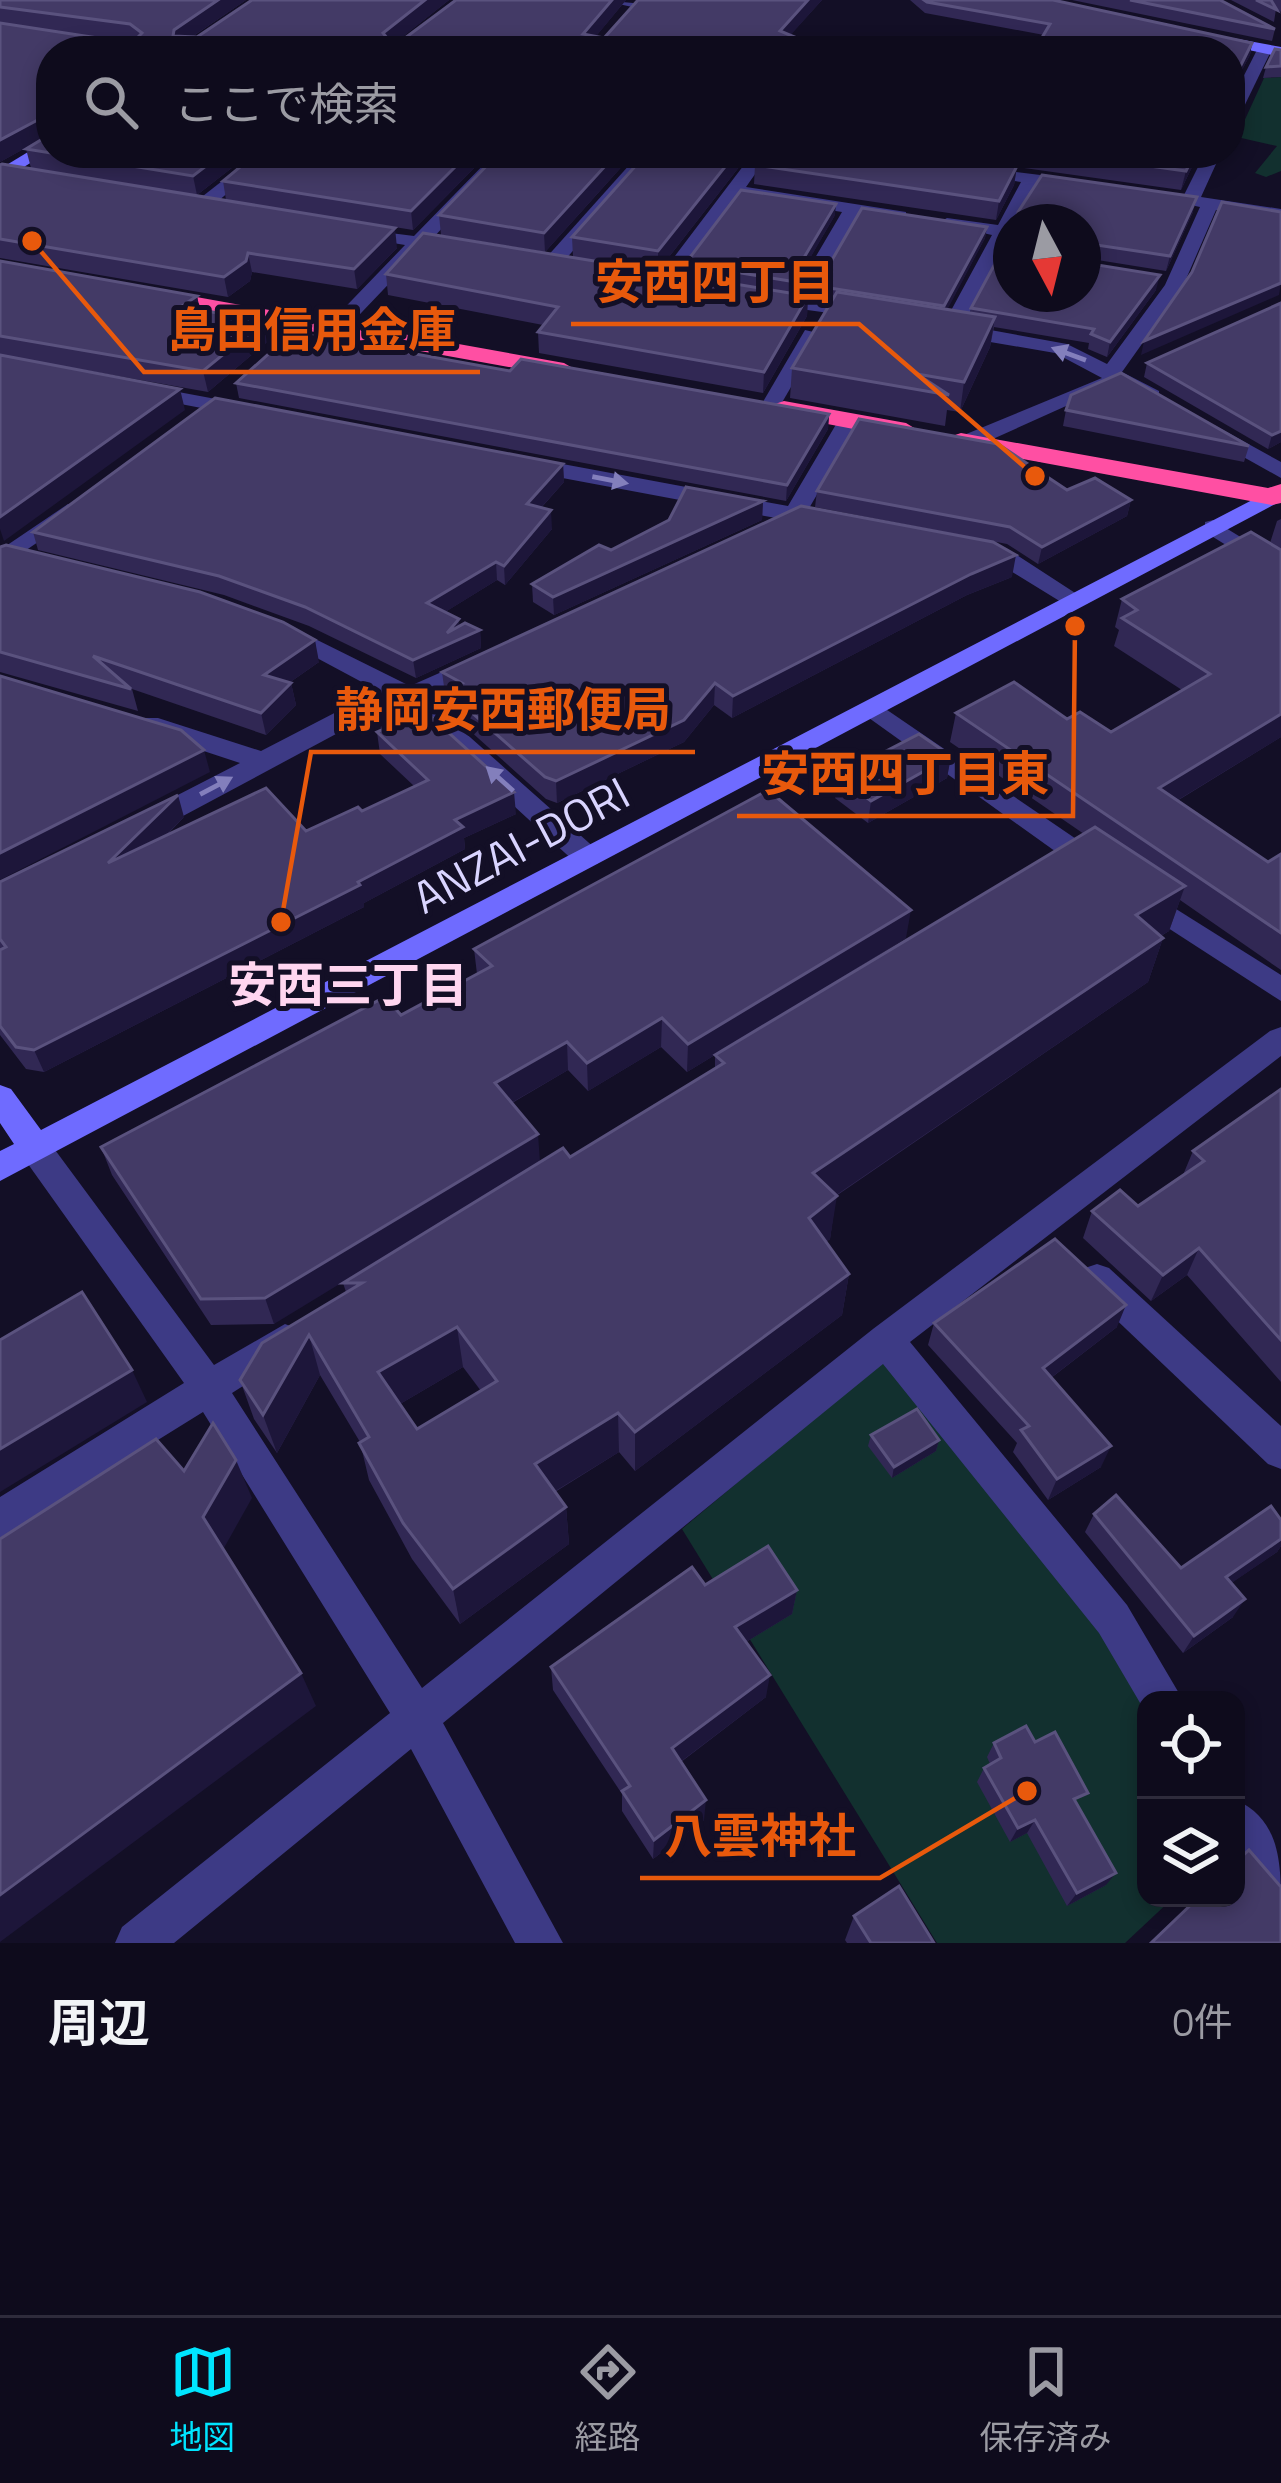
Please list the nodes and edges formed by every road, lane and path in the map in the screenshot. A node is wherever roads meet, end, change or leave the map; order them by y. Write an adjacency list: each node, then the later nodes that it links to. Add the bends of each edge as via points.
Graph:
1 (607, 0): 2 (street)
2 (639, 2): 3 (street)
3 (623, 20)
4 (1199, 35): 5 (main road)
5 (1204, 36)
6 (1272, 50): 7 (street)
7 (1245, 94)
8 (36, 152): 15 (main road)
9 (249, 168): 24 (street)
10 (490, 168): 30 (street)
11 (636, 168): 33 (street)
12 (750, 168): 19 (street)
13 (1204, 168): 21 (street)
14 (966, 169): 17 (street)
15 (2, 174): 16 (street)
16 (27, 177)
17 (1032, 178): 18 (street); 23 (street)
18 (1100, 188)
19 (734, 190): 25 (street); 38 (street)
20 (1145, 194): 21 (street)
21 (1200, 202): 27 (street); 39 (street)
22 (178, 203): 24 (street)
23 (1017, 204)
24 (200, 207): 26 (street)
25 (853, 208): 29 (street); 43 (street)
26 (222, 210)
27 (1281, 214)
28 (331, 228): 30 (street)
29 (993, 230)
30 (418, 242): 31 (street); 46 (street)
31 (463, 249)
32 (530, 260): 33 (street)
33 (553, 263): 35 (street)
34 (993, 263): 47 (street, one-way to 34, via 1060,348 940,327)
35 (575, 266)
36 (643, 277): 38 (street)
37 (1153, 279): 39 (street)
38 (666, 280): 40 (street)
39 (1176, 283): 47 (street)
40 (688, 284)
41 (117, 290): 46 (highway, via 297,330)
42 (754, 296): 43 (street)
43 (798, 303): 44 (street)
44 (827, 308): 45 (street); 50 (street)
45 (889, 319)
46 (334, 329): 48 (highway)
47 (1124, 372): 51 (street); 55 (street)
48 (587, 374)
49 (128, 388): 52 (street)
50 (759, 405): 53 (highway)
51 (1180, 412)
52 (283, 418)
53 (849, 421): 55 (highway); 59 (street)
54 (1201, 424): 57 (street)
55 (968, 442): 57 (highway)
56 (492, 458): 59 (street, one-way to 59)
57 (1279, 490): 61 (main road, ANZAI-DORI)
58 (83, 500): 64 (street)
59 (795, 514): 60 (street); 62 (street)
60 (840, 523)
61 (1213, 527): 65 (street); 66 (main road, ANZAI-DORI)
62 (764, 533)
63 (952, 544): 66 (street, via 998,553)
64 (10, 557)
65 (1281, 572)
66 (1074, 600): 70 (main road, ANZAI-DORI)
67 (256, 620): 69 (street)
68 (514, 648): 69 (street)
69 (409, 696): 72 (street, via 355,713); 75 (street, one-way to 69)
70 (871, 707): 74 (street); 75 (main road, ANZAI-DORI)
71 (129, 718): 72 (street)
72 (263, 761): 73 (street, one-way to 72)
73 (125, 834)
74 (1076, 853): 76 (street); 77 (street)
75 (587, 857): 80 (main road, ANZAI-DORI)
76 (1037, 877)
77 (1281, 990)
78 (1281, 1039): 81 (street)
79 (0, 1099): 80 (main road)
80 (17, 1157): 84 (street)
81 (1038, 1225): 83 (street); 85 (street)
82 (307, 1326): 84 (street)
83 (886, 1340): 87 (street, via 1113,1619); 88 (street)
84 (208, 1388): 86 (street); 88 (street)
85 (1281, 1451)
86 (0, 1519)
87 (1157, 1691)
88 (416, 1716): 91 (street); 92 (street)
89 (1245, 1835): 90 (street)
90 (1281, 1886)
91 (138, 1943)
92 (540, 1943)

